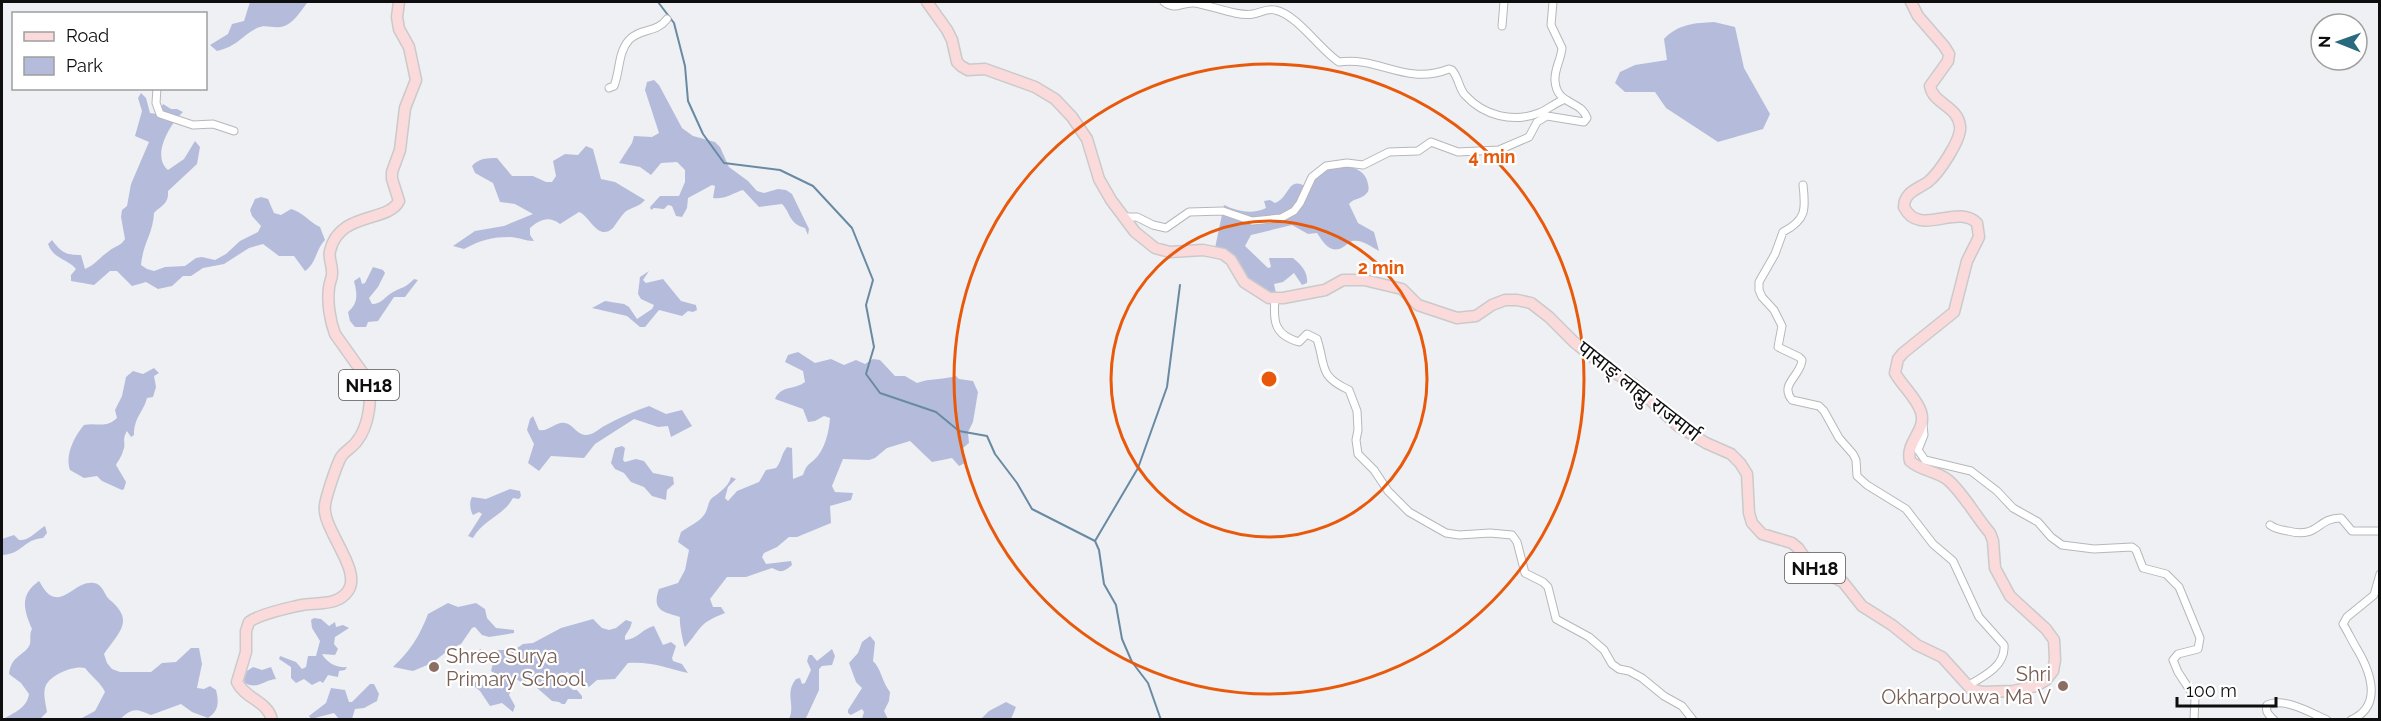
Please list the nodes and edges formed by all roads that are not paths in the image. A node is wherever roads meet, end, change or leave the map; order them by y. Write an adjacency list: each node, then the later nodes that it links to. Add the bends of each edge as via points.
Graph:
1 (399, 2): 21 (main road, NH18, via 399,29 409,47 416,80 405,108 400,150 392,172 399,201 390,211 356,220 344,229 329,254 332,326 370,387 369,409 361,434 339,462 324,507 351,582 349,590 333,602 297,605 249,622 237,682 246,695 266,706)
2 (927, 2): 14 (main road, via 952,40 961,66 968,70 985,69 1035,87 1055,99 1072,117 1087,139 1099,179)
3 (1164, 2): 11 (street, via 1175,7 1192,3 1252,15 1276,10 1339,62 1356,61 1419,76 1449,69 1456,74 1464,94 1487,112 1507,117 1537,114)
4 (1504, 2): 8 (street)
5 (1553, 2): 11 (street, via 1551,25 1562,48 1555,82)
6 (1911, 2): 16 (main road, via 1949,54 1930,86 1931,93 1957,115 1960,132 1936,174 1908,195 1904,207 1924,222 1965,216 1977,223 1980,233 1967,261 1954,312 1904,353 1895,366 1898,379 1922,414)
7 (667, 19): 9 (street, via 657,28 630,38 622,51 614,86)
8 (1502, 26)
9 (609, 88)
10 (157, 90): 12 (street, via 160,114 193,125 213,124)
11 (1563, 100): 14 (street, via 1582,109 1587,118 1584,122 1547,116 1537,122 1529,137 1507,148 1464,152 1431,142 1418,151 1389,152 1363,165 1326,166 1312,177 1294,211 1281,218 1252,221 1223,211 1189,213 1166,228 1137,217)
12 (234, 130)
13 (1803, 185): 20 (street, via 1802,218 1783,232 1760,282 1762,297 1782,326 1778,347 1802,360 1800,370 1788,385 1788,394 1792,400 1819,406 1824,411 1853,454 1861,480 1906,510 1953,561 1979,617 2004,645 2004,655 1996,667)
14 (1123, 217): 15 (main road, via 1135,232 1163,251 1224,254 1244,282 1264,296)
15 (1275, 298): 20 (main road, पासाङ् लाह्मु राजमार्ग / NH18, via 1325,290 1343,280 1357,280 1402,289 1418,305 1457,318 1476,316 1505,300 1531,303 1601,364 1633,384 1678,426 1731,454 1740,463 1747,474 1749,513 1756,529 1798,548 1810,565 1843,582 1862,606 1917,645 1942,657); 22 (street, via 1274,320 1278,330 1299,342 1307,334 1317,339 1323,368 1330,380 1349,390 1357,411 1358,454 1396,500 1446,533 1512,536 1525,573 1548,587 1556,619 1589,637 1619,669 1642,678 1682,706)
16 (1922, 423): 20 (main road, via 1908,450 1910,461 1945,478 1959,493 1990,533 1995,568 2010,596 2054,640 2053,671 2037,686 1989,693); 23 (street, via 1924,435 1918,450 1925,460 1971,471 2062,544 2094,549 2132,547 2143,568 2172,579 2200,638 2198,649 2178,654 2173,660 2195,698)
17 (2270, 525): 18 (street, via 2300,535 2341,518 2352,531)
18 (2379, 531)
19 (2379, 574): 26 (street, via 2374,595 2343,624 2373,675 2378,692 2376,705)
20 (1967, 686)
21 (272, 720)
22 (1693, 720)
23 (2194, 720)
24 (2274, 720): 25 (street, via 2266,709 2277,702 2313,711)
25 (2327, 720)
26 (2351, 720)

